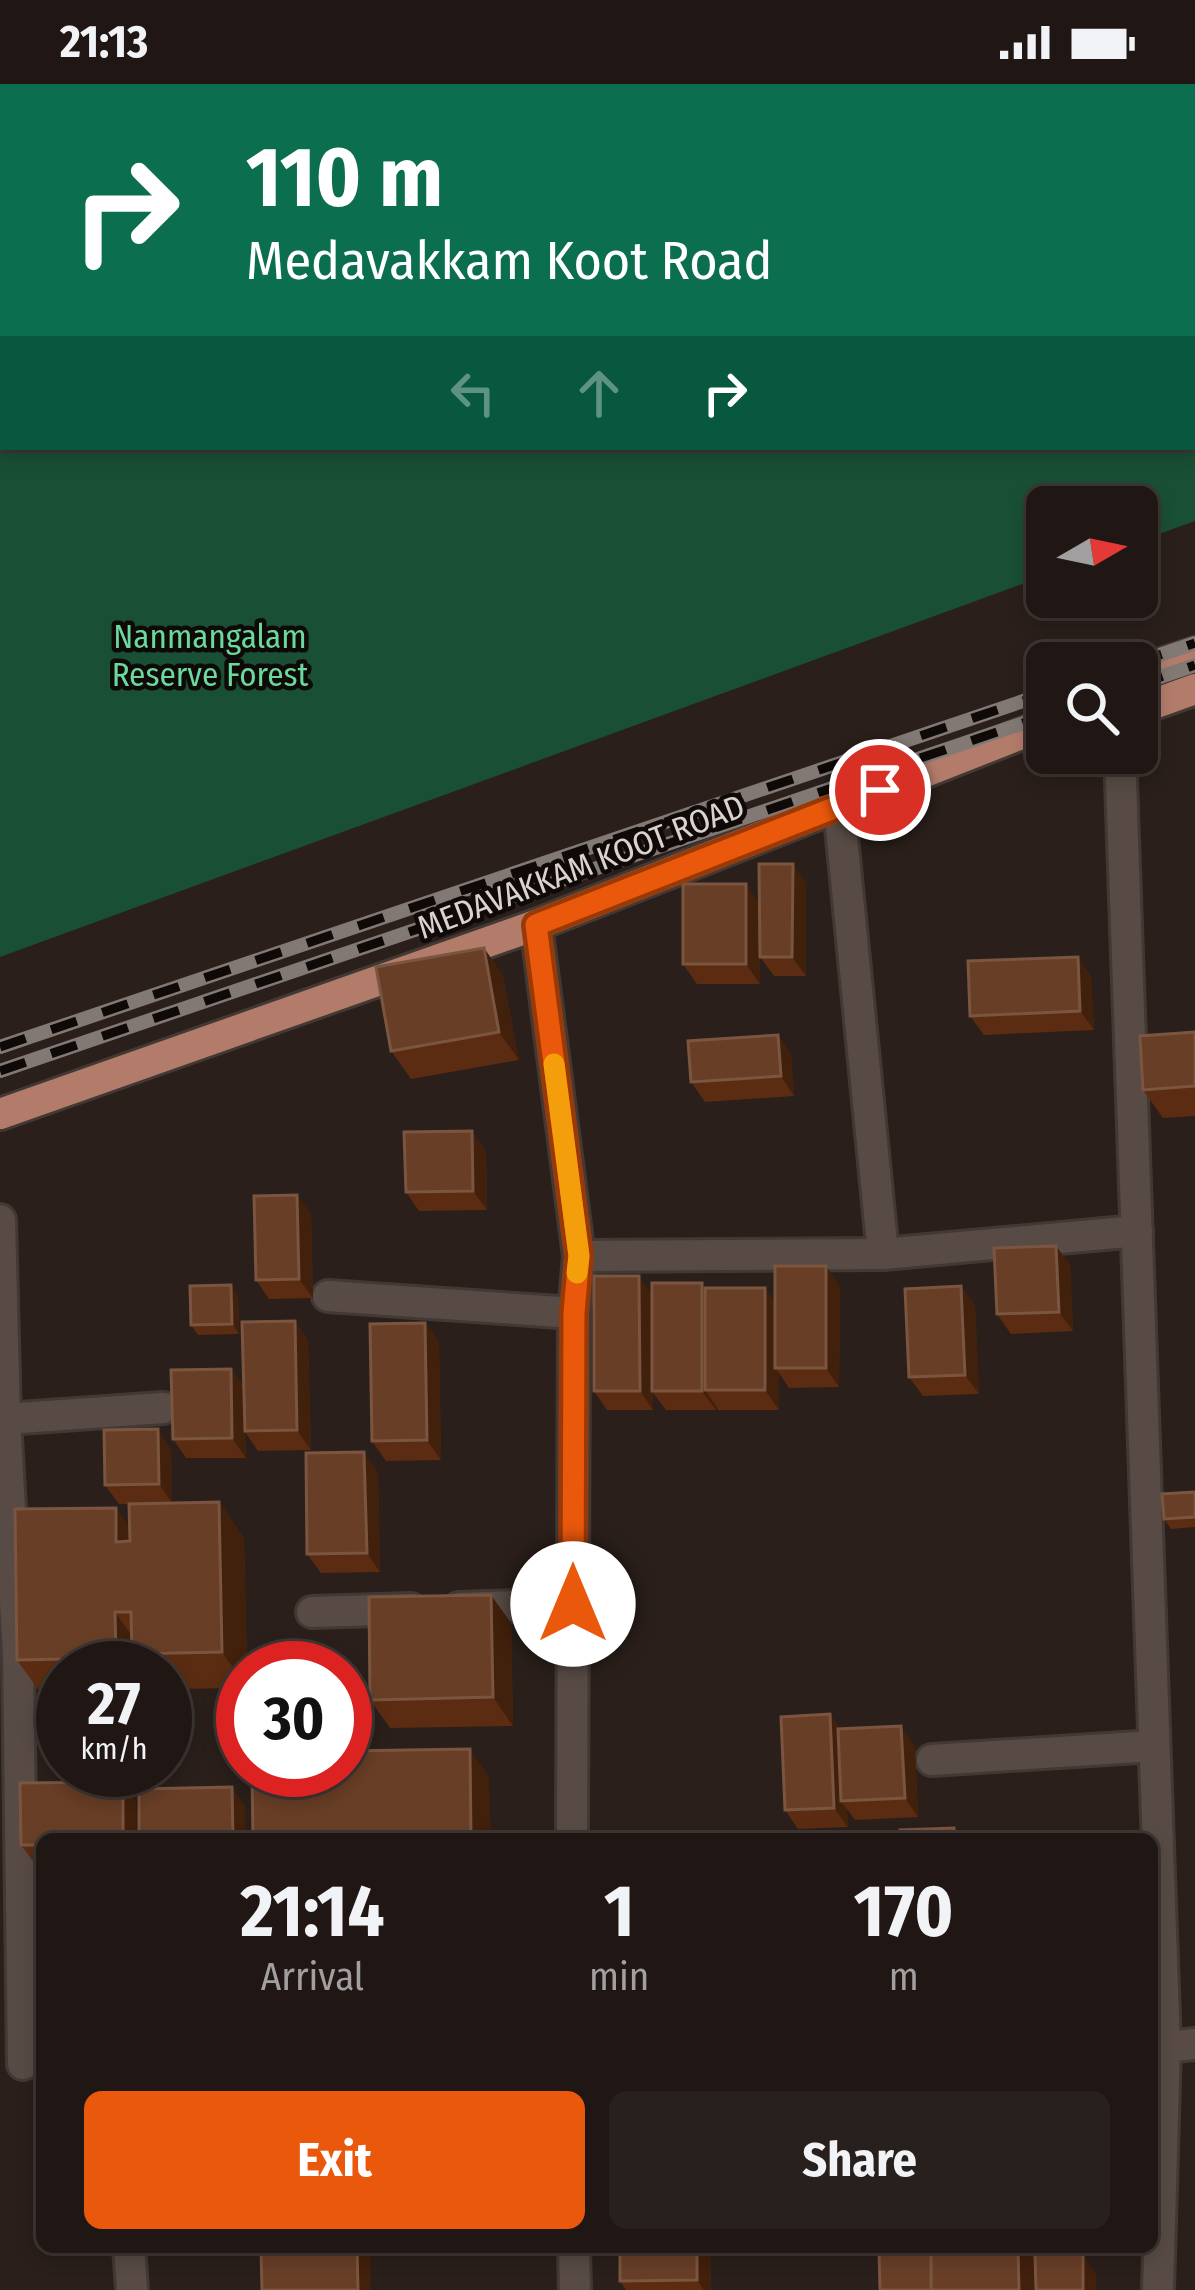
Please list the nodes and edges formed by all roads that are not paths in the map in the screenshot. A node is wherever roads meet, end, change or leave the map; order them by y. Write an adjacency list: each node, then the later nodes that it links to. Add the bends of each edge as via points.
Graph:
1 (1195, 653): 2 (main road)
2 (1158, 666)
3 (1195, 689): 4 (main road)
4 (1158, 702)
5 (1026, 732): 7 (main road, MEDAVAKKAM KOOT ROAD)
6 (1121, 774): 11 (street)
7 (839, 807): 8 (main road, MEDAVAKKAM KOOT ROAD); 12 (street)
8 (536, 925): 9 (main road, MEDAVAKKAM KOOT ROAD); 13 (street)
9 (0, 1114)
10 (0, 1220): 17 (street)
11 (1137, 1231): 12 (street); 20 (street)
12 (883, 1254): 13 (street)
13 (579, 1256): 15 (street)
14 (328, 1296): 15 (street)
15 (574, 1313): 18 (street)
16 (163, 1408): 17 (street)
17 (5, 1419): 24 (street, via 18,1655)
18 (573, 1604): 19 (street); 22 (street)
19 (312, 1612)
20 (1154, 1746): 21 (street); 23 (street)
21 (932, 1760)
22 (572, 1833)
23 (1170, 2046): 29 (street)
24 (22, 2064)
25 (129, 2253): 27 (street)
26 (574, 2253): 28 (street)
27 (132, 2290)
28 (575, 2290)
29 (1158, 2290)

